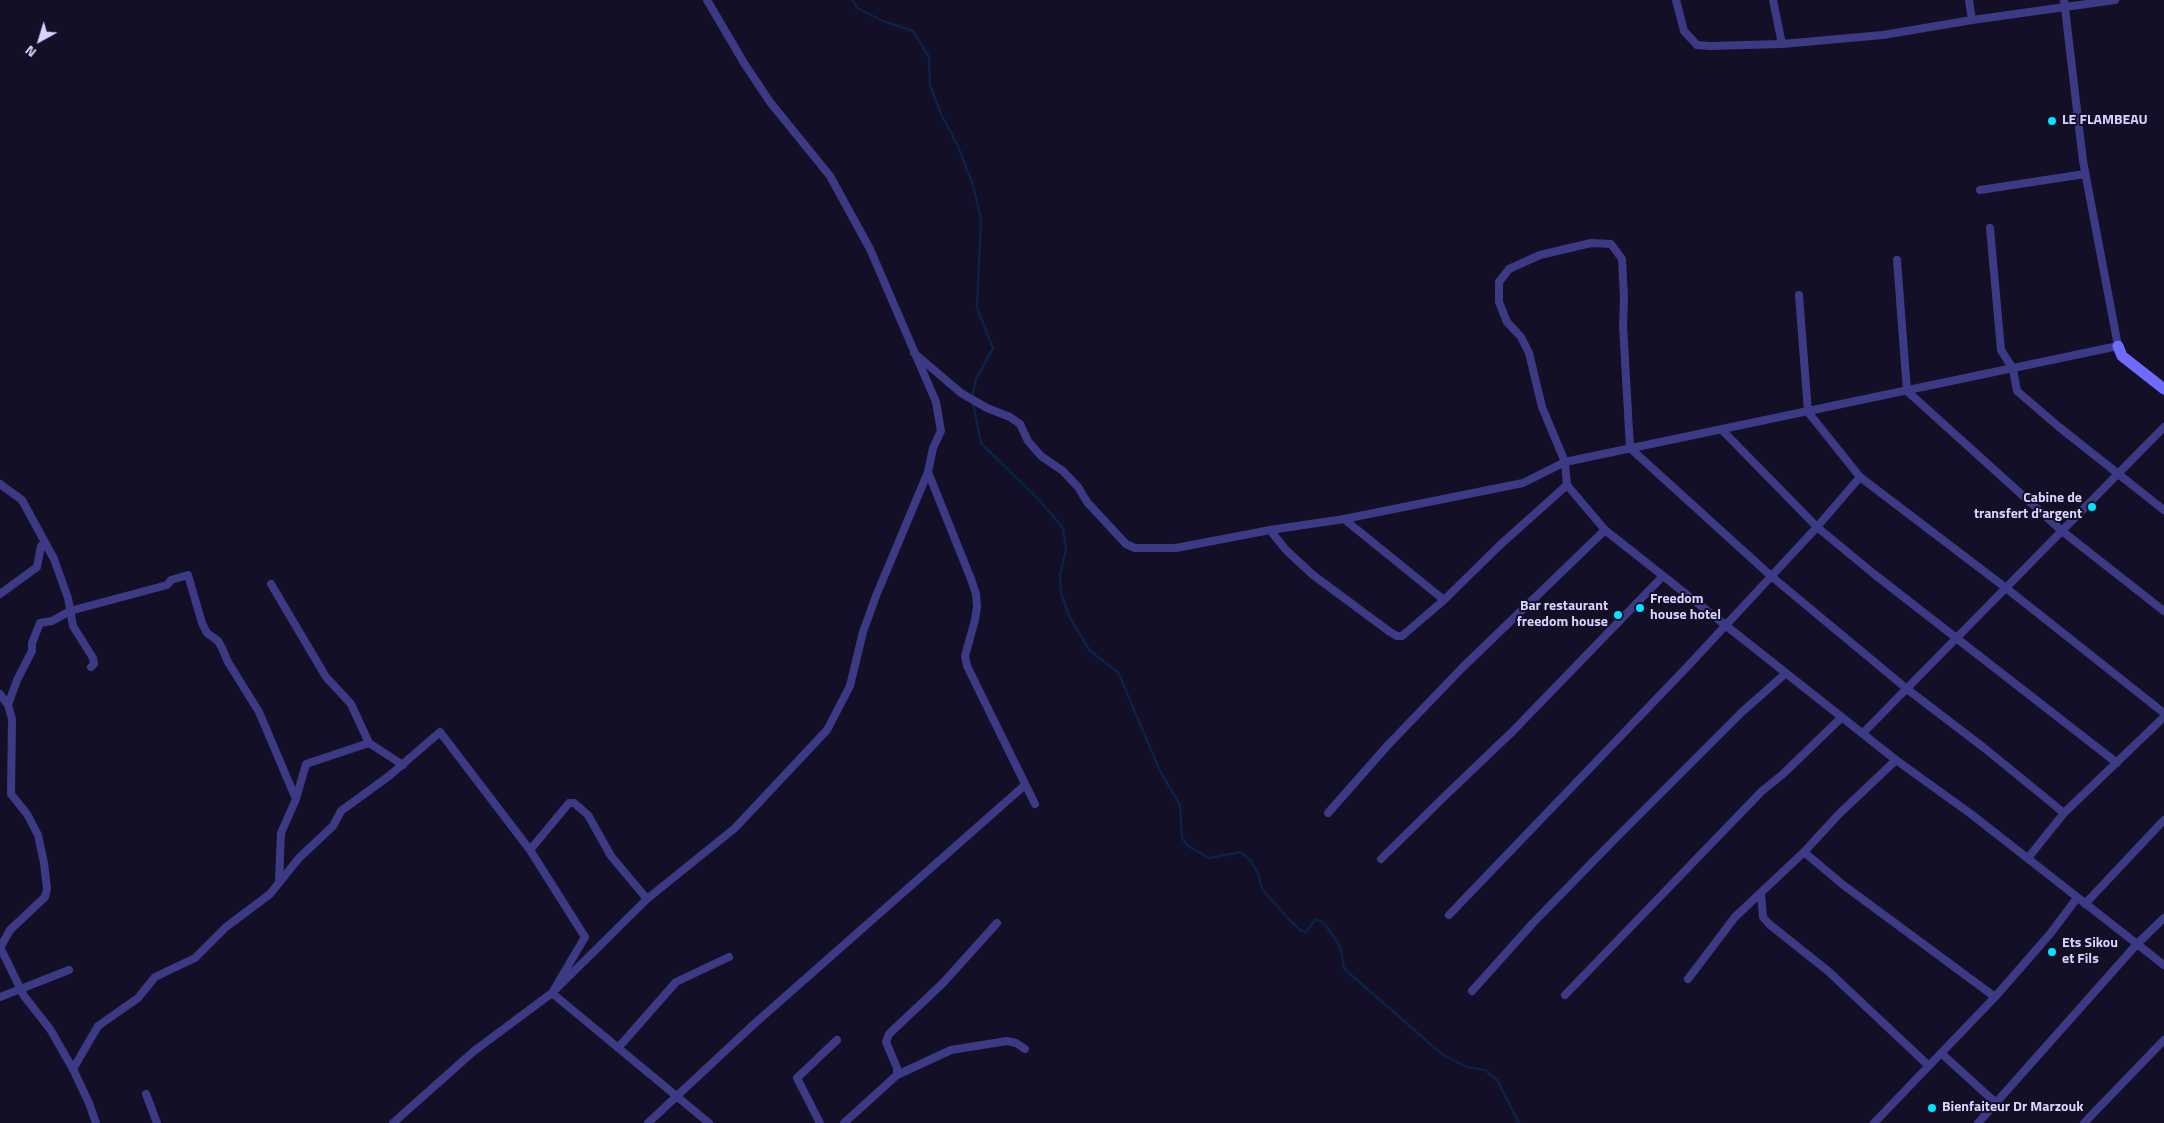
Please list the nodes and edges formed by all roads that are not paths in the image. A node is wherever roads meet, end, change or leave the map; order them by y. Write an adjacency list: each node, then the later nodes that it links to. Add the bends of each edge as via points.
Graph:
1 (707, 0): 15 (street, via 770,102 830,176 870,249)
2 (1676, 0): 8 (street, via 1684,31 1697,45)
3 (1773, 0): 8 (street)
4 (1969, 0): 7 (street)
5 (2114, 0): 6 (street)
6 (2064, 4): 7 (street); 9 (street)
7 (1972, 20): 8 (street, via 1884,35)
8 (1782, 44)
9 (2085, 174): 10 (street); 14 (street)
10 (1980, 190)
11 (1990, 228): 16 (street, via 2001,350)
12 (1896, 260): 18 (street)
13 (1799, 295): 19 (street)
14 (2118, 346): 16 (street); 17 (street, via 2122,356)
15 (914, 353): 24 (street, via 936,402 941,431); 32 (street, via 961,393 1020,424 1028,441 1041,456 1063,471 1126,544 1135,548 1176,548)
16 (2013, 369): 18 (street); 25 (street, via 2018,391)
17 (2164, 389)
18 (1907, 391): 19 (street); 34 (street)
19 (1808, 412): 21 (street); 26 (street)
20 (2164, 427): 25 (street)
21 (1722, 430): 22 (street); 31 (street)
22 (1630, 448): 23 (street); 23 (street, via 1622,259 1611,244 1591,243 1540,255 1509,269 1499,282 1499,302 1507,322 1521,337 1529,353 1542,407); 37 (street)
23 (1565, 462): 28 (street); 30 (street, via 1523,483)
24 (928, 472): 59 (street, via 976,594 975,620 965,656 967,666); 72 (street, via 876,596 850,686 827,730 735,828)
25 (2118, 473): 29 (street); 34 (street)
26 (1860, 477): 31 (street); 39 (street)
27 (0, 484): 35 (street, via 22,500)
28 (1567, 485): 33 (street); 41 (street)
29 (2164, 510)
30 (1344, 519): 32 (street); 41 (street)
31 (1817, 527): 37 (street); 45 (street)
32 (1270, 530): 41 (street, via 1313,575 1397,636 1406,633)
33 (1605, 530): 36 (street); 62 (street, via 1462,668)
34 (2062, 531): 39 (street); 43 (street)
35 (45, 542): 40 (street, via 41,546 37,567); 42 (street, via 54,559)
36 (1662, 576): 44 (street); 68 (street, via 1525,719)
37 (1771, 576): 44 (street); 48 (street)
38 (272, 584): 55 (street, via 326,677 351,704)
39 (2006, 588): 45 (street); 51 (street)
40 (0, 594)
41 (1444, 600)
42 (70, 611): 46 (street, via 73,626 93,658); 50 (street, via 37,626 32,651); 60 (street, via 167,586 170,581 188,575 202,623 207,633 218,641 259,712)
43 (2164, 611)
44 (1725, 625): 47 (street); 74 (street)
45 (1957, 637): 48 (street); 57 (street)
46 (91, 667)
47 (1786, 673): 53 (street); 84 (street, via 1742,712 1614,840)
48 (1907, 688): 54 (street); 63 (street)
49 (0, 694): 50 (street)
50 (8, 705): 78 (street, via 12,719 12,794 28,814 38,835 47,889 45,897 10,930)
51 (2164, 713)
52 (2164, 717): 57 (street)
53 (1842, 718): 54 (street); 86 (street, via 1762,791)
54 (1863, 733): 56 (street)
55 (369, 743): 58 (street); 60 (street, via 306,764)
56 (1896, 760): 66 (street); 67 (street)
57 (2116, 762): 63 (street)
58 (403, 764): 65 (street, via 440,732); 69 (street, via 342,811 333,826)
59 (1025, 785): 61 (street); 98 (street)
60 (296, 799): 69 (street, via 281,833)
61 (1035, 804)
62 (1328, 813)
63 (2064, 814): 67 (street)
64 (2164, 820): 73 (street)
65 (530, 850): 72 (street, via 570,803 574,803 588,815 611,856); 85 (street, via 585,937)
66 (1804, 852): 70 (street); 87 (street)
67 (2028, 858): 71 (street)
68 (1381, 859)
69 (279, 882): 95 (street, via 270,894 226,927 195,958 155,978 138,998 98,1026)
70 (1760, 894): 82 (street, via 1735,917); 94 (street, via 1762,917 1820,965)
71 (2077, 898): 73 (street); 87 (street)
72 (647, 899): 85 (street)
73 (2085, 904): 77 (street)
74 (1449, 915)
75 (2164, 918): 77 (street)
76 (997, 923): 96 (street, via 889,1034 886,1042)
77 (2137, 944): 80 (street); 99 (street)
78 (0, 948): 83 (street)
79 (729, 957): 91 (street, via 676,982)
80 (2164, 965)
81 (68, 970): 83 (street)
82 (1688, 979)
83 (20, 989): 88 (street); 95 (street)
84 (1472, 991)
85 (552, 993): 91 (street); 102 (street, via 474,1051)
86 (1565, 995)
87 (1995, 997): 93 (street)
88 (0, 998)
89 (838, 1040): 105 (street, via 797,1078)
90 (2163, 1042): 109 (street)
91 (618, 1048): 98 (street)
92 (1025, 1049): 96 (street, via 1007,1041 951,1050)
93 (1941, 1053): 94 (street); 99 (street)
94 (1929, 1066): 107 (street)
95 (73, 1069): 100 (street)
96 (897, 1075): 106 (street)
97 (146, 1094): 101 (street)
98 (675, 1096): 103 (street); 104 (street)
99 (1996, 1103): 108 (street)
100 (96, 1123)
101 (157, 1123)
102 (393, 1123)
103 (648, 1123)
104 (709, 1123)
105 (820, 1123)
106 (844, 1123)
107 (1874, 1123)
108 (1978, 1123)
109 (2084, 1123)

